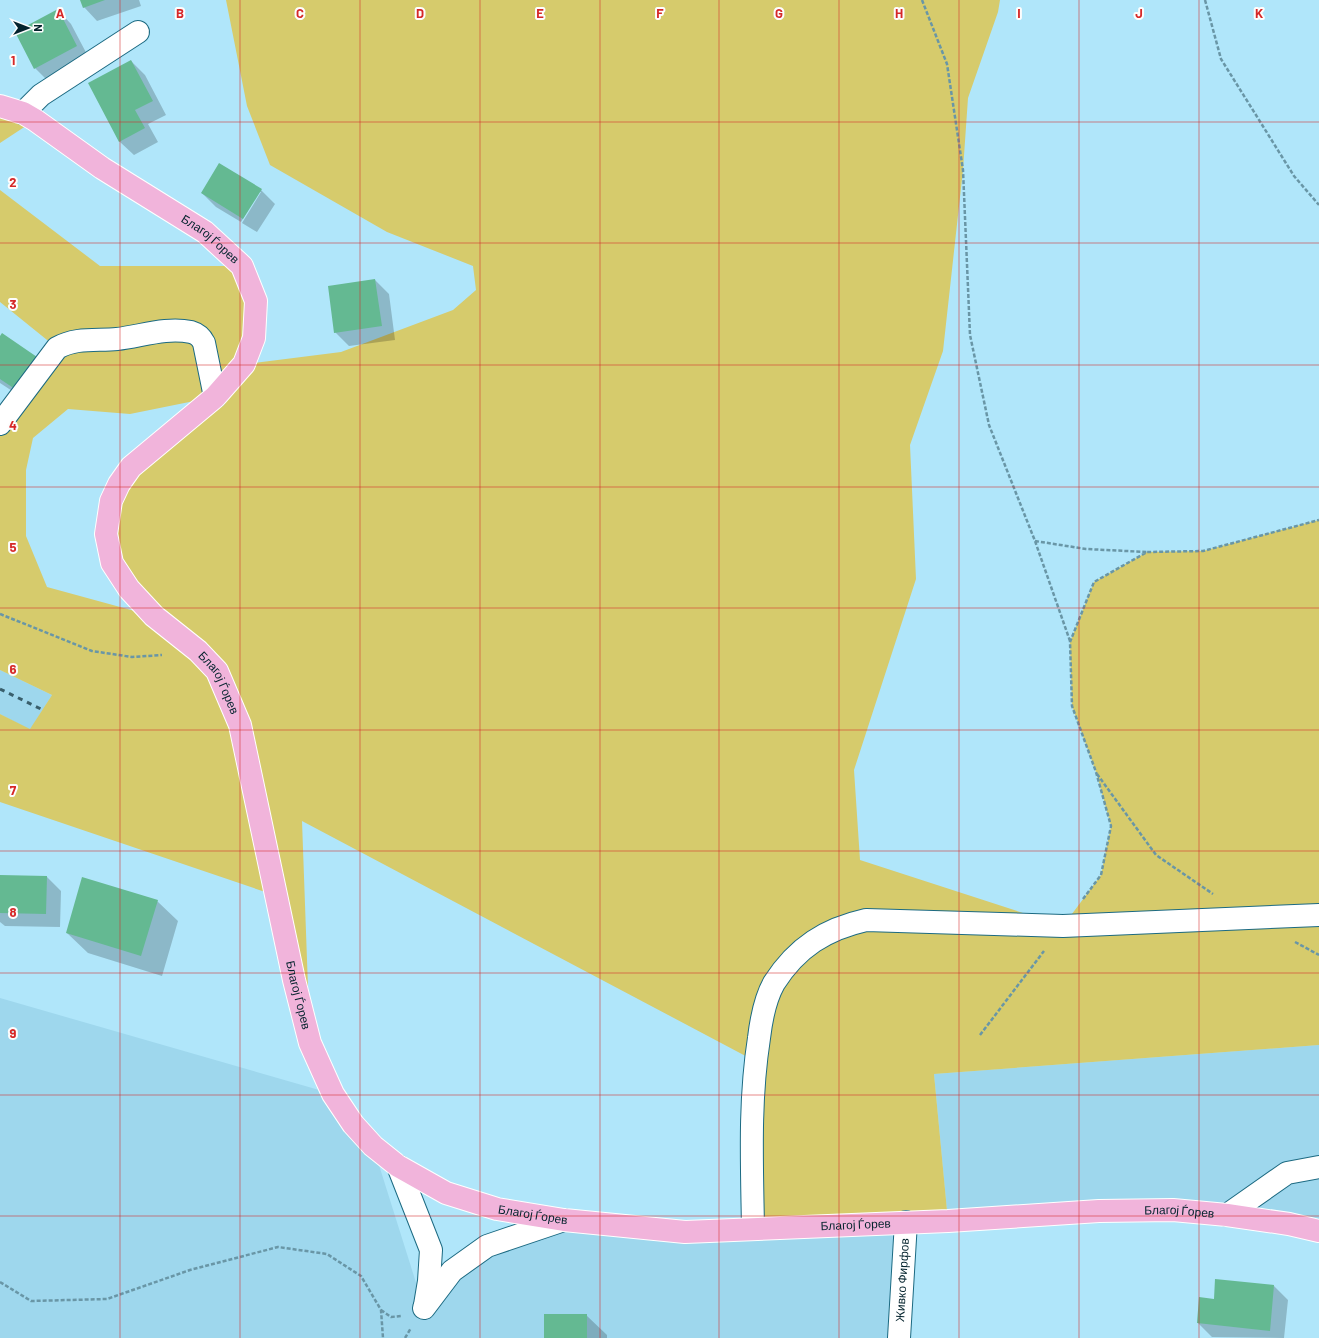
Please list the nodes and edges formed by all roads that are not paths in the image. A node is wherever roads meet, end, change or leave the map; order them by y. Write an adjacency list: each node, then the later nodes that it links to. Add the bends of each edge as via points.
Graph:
1 (138, 32): 3 (street, via 41,95)
2 (0, 106): 3 (main road, Благој Ѓорев)
3 (23, 113): 4 (main road, Благој Ѓорев, via 102,168 205,232 242,266 256,301 254,338 244,364)
4 (215, 397): 5 (street, via 204,343 200,336 192,332 164,331 117,339 78,340 57,348); 7 (main road, Благој Ѓорев, via 131,467 119,484 111,501 106,534 112,563 129,589 154,616 198,651 217,671 240,725 294,980 310,1043 333,1094 352,1124 373,1146)
5 (0, 424)
6 (1319, 915): 12 (street, via 1063,926 866,920 842,925 814,940 790,962 774,984 762,1017 755,1061 750,1126)
7 (398, 1166): 10 (main road, Благој Ѓорев, via 446,1194 497,1209); 10 (street, via 431,1250 424,1308 452,1271 487,1246)
8 (1319, 1167): 9 (street, via 1287,1173)
9 (1228, 1215): 11 (main road, Благој Ѓорев, via 1173,1210 1099,1211); 13 (main road, Благој Ѓорев)
10 (564, 1220): 12 (main road, Благој Ѓорев, via 685,1232)
11 (906, 1222): 12 (main road, Благој Ѓорев); 14 (street, Живко Фирфов)
12 (753, 1229)
13 (1319, 1231)
14 (899, 1338)

